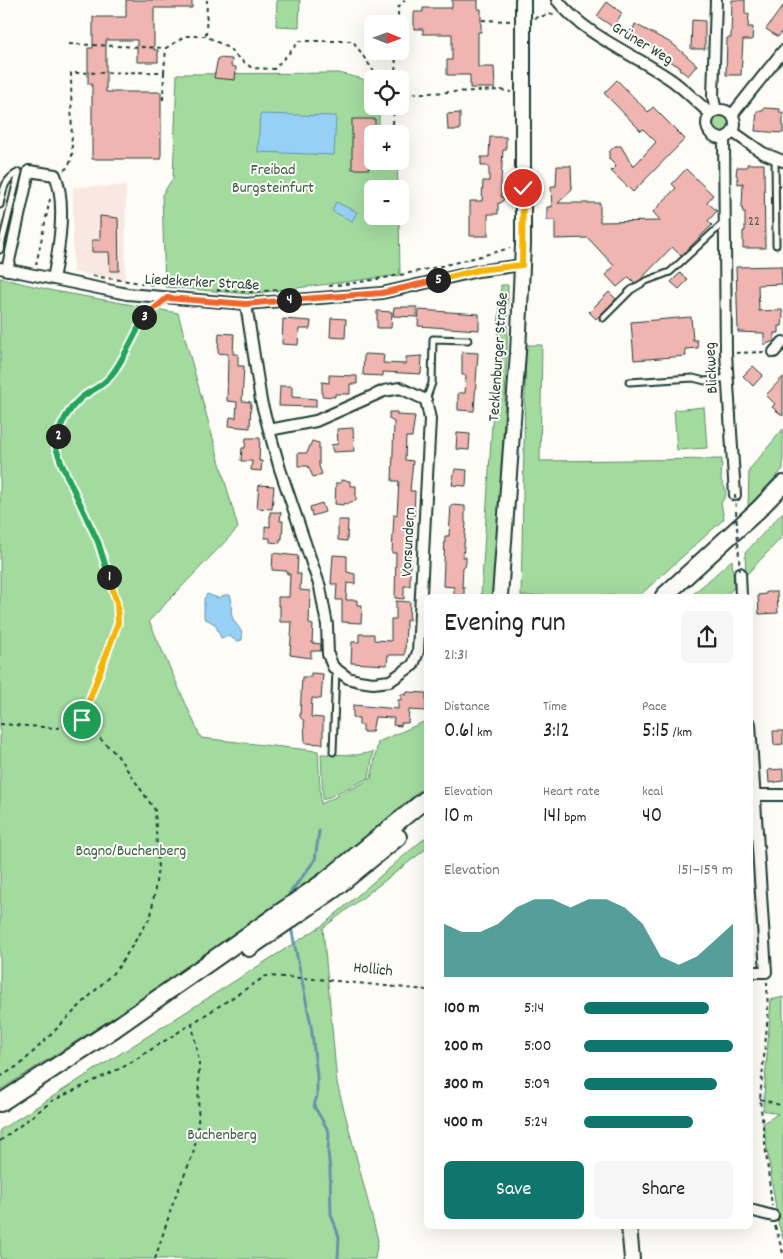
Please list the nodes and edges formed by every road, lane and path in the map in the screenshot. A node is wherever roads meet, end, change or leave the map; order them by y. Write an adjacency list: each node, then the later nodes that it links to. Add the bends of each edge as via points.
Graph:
1 (207, 0): 10 (path)
2 (405, 0): 7 (path, via 398,8)
3 (524, 0): 9 (main road, Tecklenburger Straße)
4 (557, 0): 6 (street, Grüner Weg)
5 (716, 0): 19 (street)
6 (566, 11): 9 (path); 19 (street, Grüner Weg, via 614,46 668,77)
7 (398, 15)
8 (482, 20): 9 (path)
9 (523, 21): 17 (main road, Tecklenburger Straße)
10 (206, 36): 12 (path, via 186,36); 14 (path, via 230,49 252,68 274,69 300,41 353,41)
11 (69, 44): 12 (path)
12 (166, 48): 15 (path)
13 (783, 51): 21 (street)
14 (373, 70)
15 (164, 72): 18 (path); 27 (path, via 70,72 72,158 68,167)
16 (409, 94): 17 (path, via 501,90)
17 (523, 95): 30 (main road, Tecklenburger Straße)
18 (163, 100)
19 (714, 112): 21 (street, Grüner Weg, via 723,110); 24 (street, via 707,120 709,132 713,137)
20 (394, 115): 22 (path)
21 (732, 115): 23 (street)
22 (393, 124)
23 (733, 132): 24 (street); 25 (street, via 763,153)
24 (724, 138): 29 (street, Blickweg)
25 (779, 159): 31 (lane)
26 (24, 171): 27 (street); 28 (lane, via 9,177); 32 (lane); 35 (street)
27 (55, 175): 33 (path); 38 (street, via 60,187 61,207)
28 (0, 205)
29 (725, 221): 45 (lane, via 670,272 631,290); 49 (street, Blickweg)
30 (523, 245): 34 (main road, Tecklenburger Straße); 40 (path, via 378,281)
31 (776, 245)
32 (0, 250)
33 (36, 265): 35 (path); 37 (path)
34 (522, 265): 44 (street, Liedekerker Straße, via 478,270 382,293); 58 (main road, Tecklenburger Straße)
35 (5, 266): 37 (street, Liedekerker Straße)
36 (88, 275): 39 (path)
37 (34, 276): 38 (street, Liedekerker Straße)
38 (53, 280): 43 (street, Liedekerker Straße)
39 (160, 286)
40 (320, 287)
41 (209, 290): 42 (path)
42 (284, 290)
43 (167, 298): 44 (street, Liedekerker Straße); 63 (path, via 145,315 111,376 76,403 59,429 56,448 98,542 117,603 118,623)
44 (246, 304): 53 (street, via 261,401)
45 (604, 318)
46 (468, 340): 52 (lane, via 433,340 432,383)
47 (783, 342): 48 (street)
48 (774, 352): 49 (path)
49 (726, 354): 50 (street, Blickweg)
50 (728, 378): 51 (lane); 55 (street, Blickweg)
51 (629, 382)
52 (426, 400): 53 (street, via 400,388 384,391 316,421); 62 (street, Vorsundern, via 430,419 418,652 413,665 390,681 359,681)
53 (269, 430): 62 (street, via 320,587 328,654)
54 (783, 484): 59 (highway)
55 (735, 495): 57 (path, bridge)
56 (783, 496): 60 (highway)
57 (740, 573): 61 (street)
58 (500, 594)
59 (666, 594)
60 (679, 594)
61 (741, 594)
62 (336, 669): 65 (lane)
63 (82, 720): 64 (path, via 57,728); 75 (path, via 117,755 155,810 158,868 151,916 118,968 21,1064)
64 (0, 724)
65 (333, 752)
66 (753, 760): 67 (street)
67 (756, 795): 68 (street); 72 (street)
68 (783, 795)
69 (424, 801): 77 (highway, via 325,882 114,1029)
70 (424, 816): 79 (highway, via 333,890 128,1032)
71 (753, 972): 72 (street)
72 (766, 972): 76 (path, via 768,1014)
73 (424, 990): 74 (path, Hollich, via 266,976)
74 (192, 1024): 80 (path, Hollich, via 127,1065 52,1101); 85 (path, via 199,1062 198,1131)
75 (0, 1077)
76 (760, 1099): 78 (path); 82 (path)
77 (0, 1103)
78 (783, 1106)
79 (0, 1114)
80 (0, 1141)
81 (753, 1211): 82 (street)
82 (773, 1216): 84 (path)
83 (629, 1229): 86 (main road)
84 (783, 1253)
85 (156, 1259)
86 (632, 1259)

